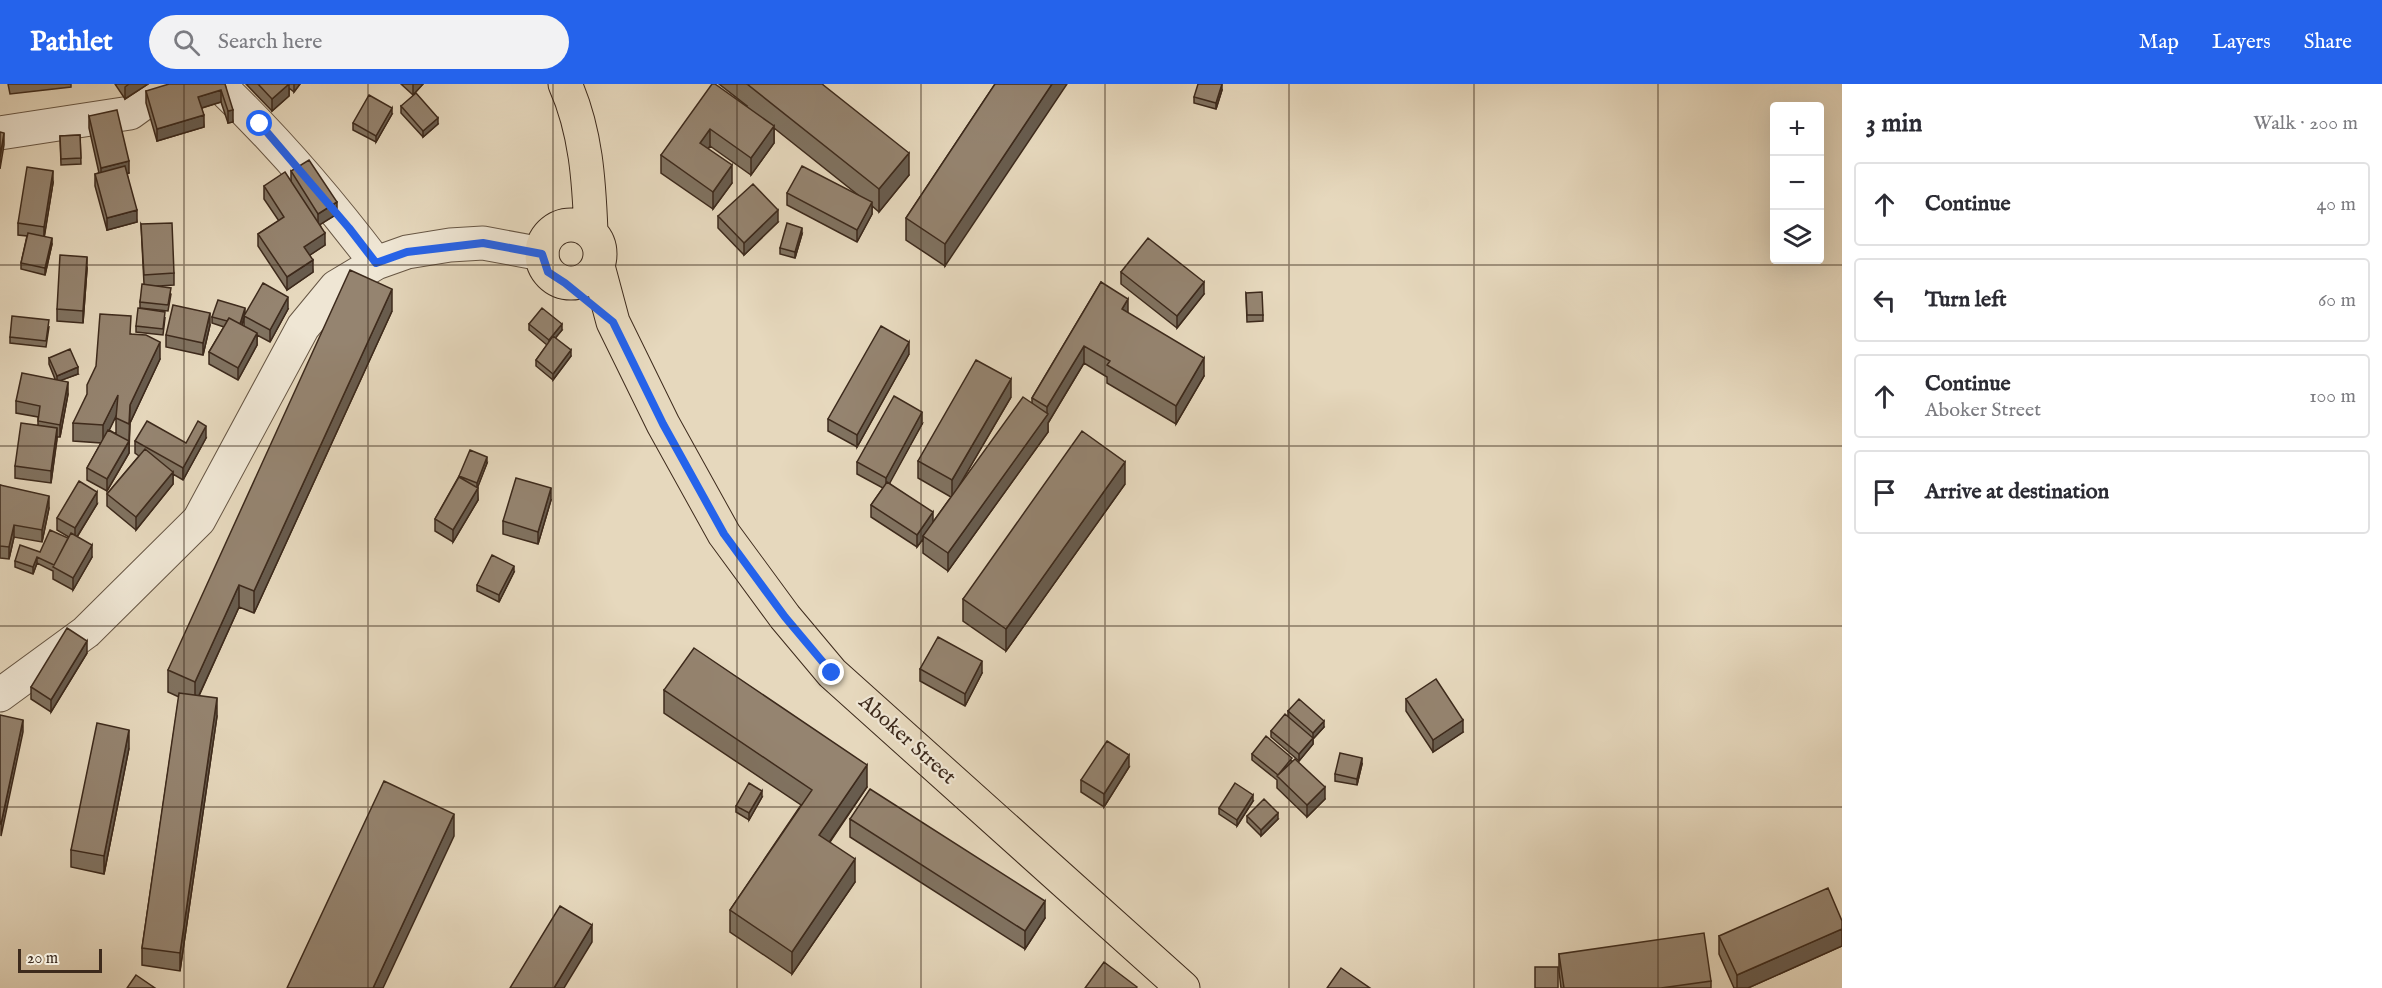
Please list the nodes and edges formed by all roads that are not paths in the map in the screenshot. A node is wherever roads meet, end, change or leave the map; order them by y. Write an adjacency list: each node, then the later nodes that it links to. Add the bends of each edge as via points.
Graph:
1 (170, 84): 4 (street, via 130,113)
2 (218, 84): 7 (street, via 260,124)
3 (565, 84): 5 (main road, via 581,132 588,176)
4 (0, 133)
5 (577, 228): 6 (main road, via 548,235); 8 (main road, via 601,248)
6 (542, 254): 7 (street, via 483,243 407,252); 9 (main road, via 548,272)
7 (376, 263): 11 (street, via 336,287 303,327 199,520 86,632)
8 (598, 266): 9 (main road, via 585,280); 10 (main road)
9 (565, 283): 10 (main road)
10 (613, 322): 12 (main road, Aboker Street, via 663,424 724,534 832,673)
11 (0, 695)
12 (1183, 988)

